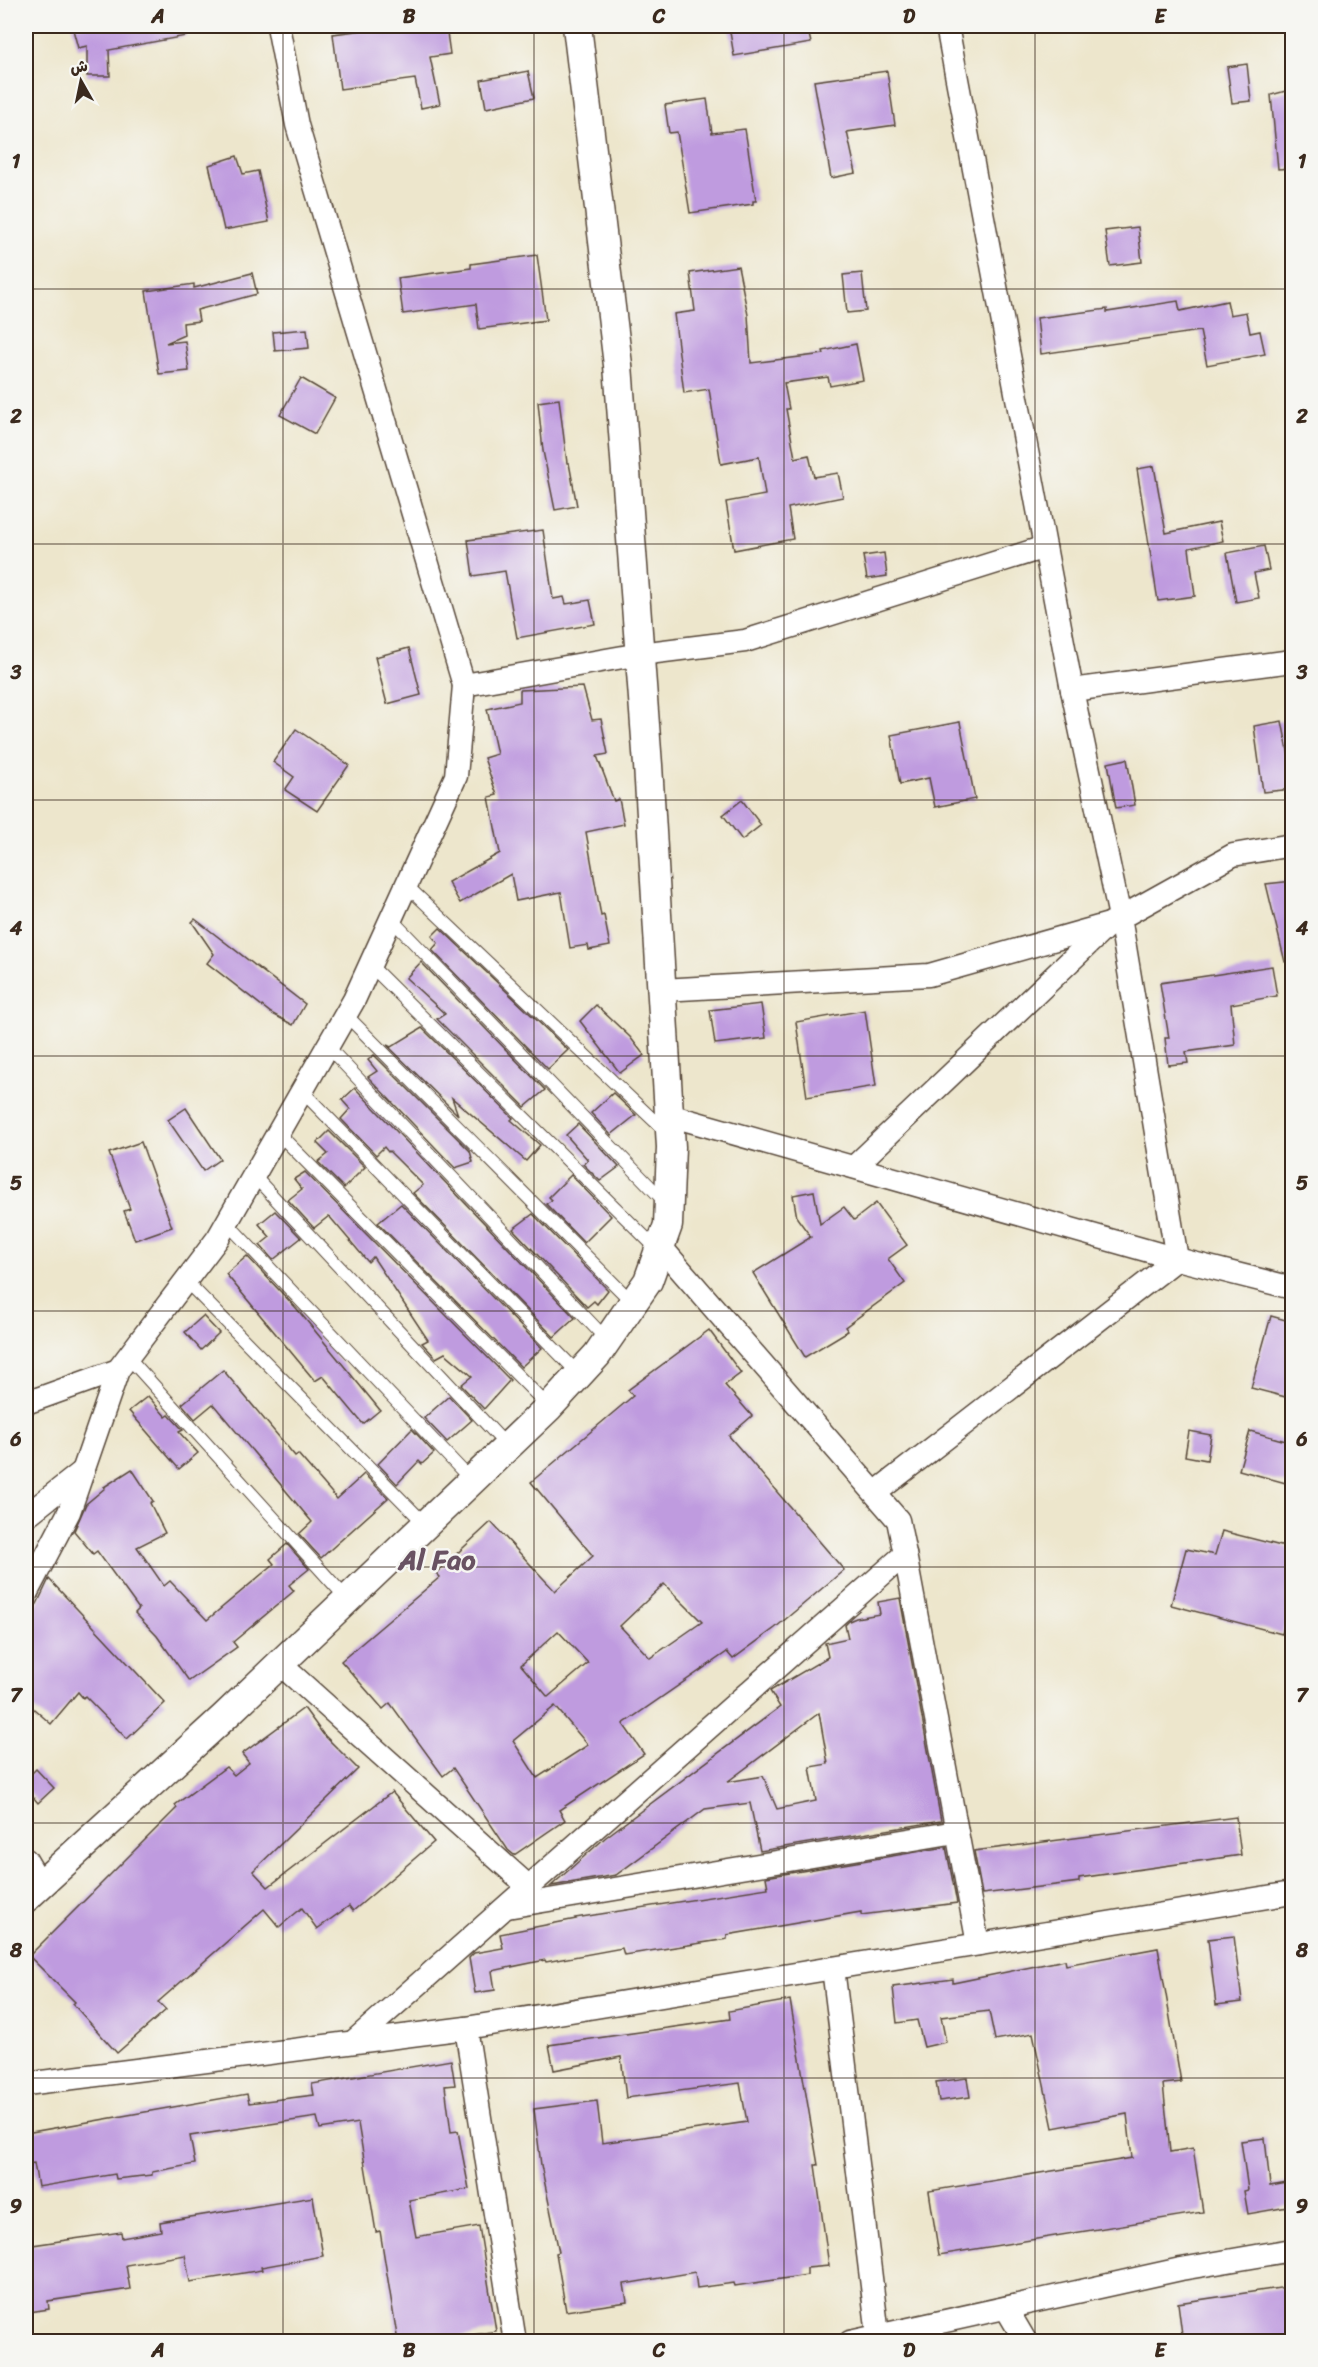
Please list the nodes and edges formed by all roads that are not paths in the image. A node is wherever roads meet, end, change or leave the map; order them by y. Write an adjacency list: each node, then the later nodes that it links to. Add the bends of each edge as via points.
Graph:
1 (278, 26): 7 (street, via 297,125)
2 (577, 26): 5 (street, via 618,365)
3 (947, 26): 4 (street)
4 (1045, 547): 5 (street, via 745,641); 8 (street)
5 (640, 654): 7 (street); 14 (street)
6 (1293, 661): 8 (street)
7 (464, 685): 10 (street, via 456,776)
8 (1072, 690): 12 (street)
9 (1293, 845): 12 (street, via 1233,855)
10 (406, 885): 11 (street); 18 (lane)
11 (391, 919): 13 (street); 22 (lane)
12 (1114, 921): 14 (street, via 929,975); 20 (street); 25 (street)
13 (370, 965): 15 (street); 24 (lane)
14 (662, 990): 18 (street)
15 (345, 1014): 16 (street); 28 (lane)
16 (327, 1046): 17 (street); 29 (lane)
17 (302, 1091): 19 (street); 31 (lane)
18 (670, 1126): 20 (street); 22 (street)
19 (278, 1133): 21 (street); 33 (lane)
20 (854, 1167): 25 (street)
21 (254, 1176): 23 (street); 34 (lane)
22 (669, 1206): 24 (street)
23 (227, 1223): 26 (street); 36 (lane)
24 (660, 1249): 28 (street, via 648,1281); 37 (street)
25 (1177, 1259): 27 (street); 37 (street)
26 (186, 1281): 30 (street); 39 (lane)
27 (1293, 1288)
28 (633, 1303): 29 (street)
29 (607, 1340): 31 (street)
30 (123, 1364): 32 (street); 35 (street); 42 (lane)
31 (579, 1374): 33 (street)
32 (26, 1403)
33 (549, 1407): 34 (street)
34 (508, 1447): 36 (street)
35 (83, 1471): 38 (street); 41 (street, via 69,1512)
36 (472, 1482): 39 (street)
37 (875, 1493): 40 (street, via 898,1520)
38 (26, 1516)
39 (426, 1525): 42 (street)
40 (905, 1554): 44 (street); 46 (street)
41 (26, 1594)
42 (348, 1600): 43 (street)
43 (280, 1664): 46 (street); 47 (street)
44 (957, 1832): 49 (street); 50 (street)
45 (26, 1860): 47 (street)
46 (529, 1887): 49 (street)
47 (33, 1891)
48 (1293, 1893): 50 (street)
49 (505, 1907): 53 (street)
50 (978, 1944): 51 (street)
51 (834, 1968): 52 (street); 57 (street)
52 (466, 2028): 53 (street); 58 (street)
53 (353, 2042): 54 (street)
54 (26, 2085)
55 (1293, 2250): 56 (street, via 1181,2269)
56 (1006, 2308): 57 (street); 60 (street)
57 (878, 2335): 59 (street)
58 (515, 2342)
59 (850, 2342)
60 (1026, 2342)

